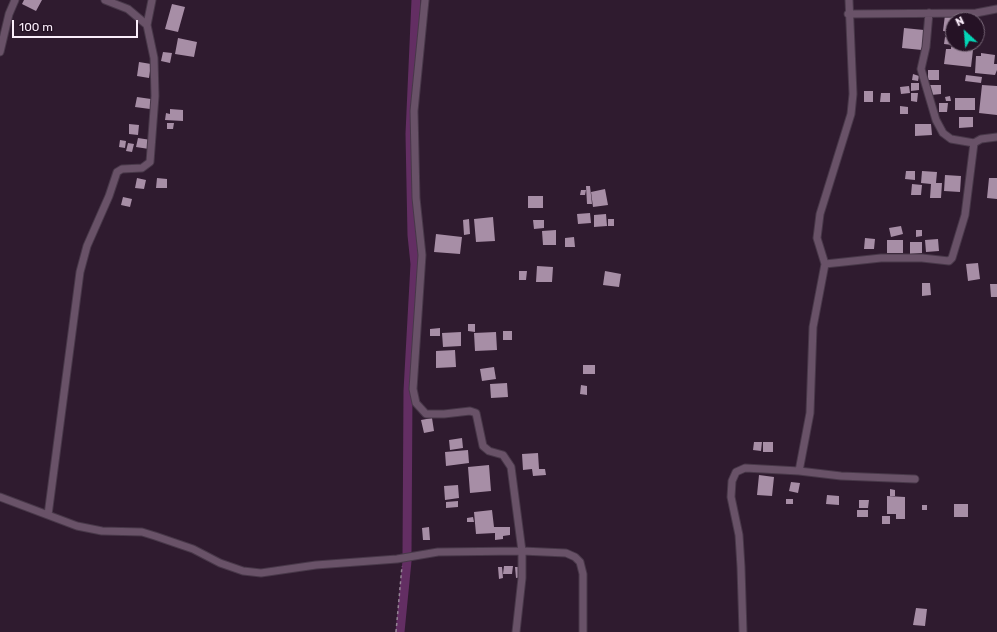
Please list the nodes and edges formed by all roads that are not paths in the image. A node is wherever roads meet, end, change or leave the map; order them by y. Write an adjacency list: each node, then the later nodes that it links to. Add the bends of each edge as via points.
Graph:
1 (15, 0): 10 (street)
2 (105, 0): 9 (street, via 128,9)
3 (152, 0): 9 (street)
4 (425, 0): 18 (street, via 414,111 416,198 422,255 413,389 416,403 426,414 474,412 478,417 483,446 506,458 511,467)
5 (849, 0): 8 (street)
6 (997, 9): 7 (street, via 976,13)
7 (929, 13): 8 (street); 12 (street, via 921,69 936,120 943,133 951,139)
8 (848, 14): 13 (street, via 853,94 847,134 820,214 817,238)
9 (146, 25): 17 (street, via 154,58 155,96 150,162 142,168 122,169 118,172 87,246 80,272)
10 (0, 52)
11 (997, 137): 12 (street, via 981,139)
12 (974, 143): 13 (street, via 965,215 949,261 881,258)
13 (825, 264): 14 (street, via 813,327 810,413)
14 (799, 471): 15 (street, via 842,476); 21 (street, via 745,468 733,476 731,496 739,535)
15 (915, 479)
16 (0, 497): 17 (street)
17 (48, 515): 18 (street, via 78,526 102,531 142,532 194,549 220,564 261,573 438,552)
18 (522, 551): 19 (street); 20 (street, via 566,553 580,562 584,574)
19 (516, 632)
20 (583, 632)
21 (743, 632)

